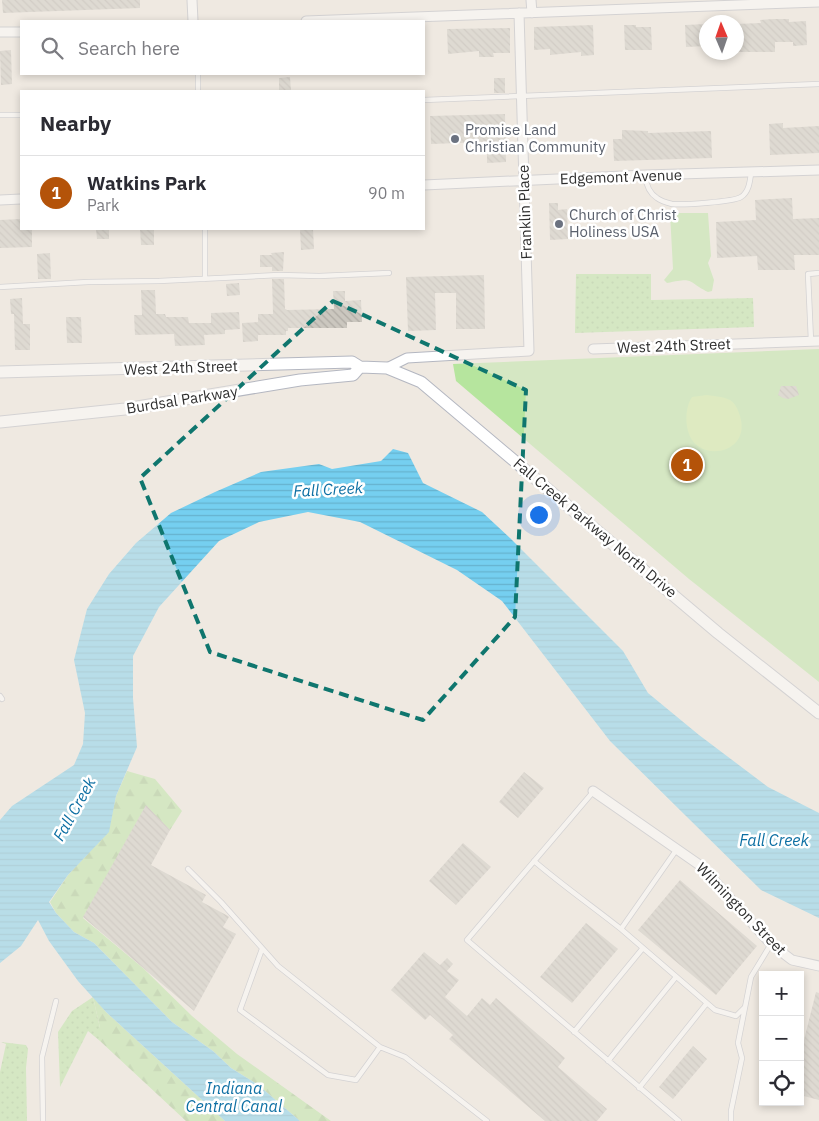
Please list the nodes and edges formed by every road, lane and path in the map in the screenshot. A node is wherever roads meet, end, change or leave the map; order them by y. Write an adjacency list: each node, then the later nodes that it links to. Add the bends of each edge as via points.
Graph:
1 (192, 0): 6 (street)
2 (531, 0): 5 (street)
3 (819, 2): 5 (street)
4 (519, 13): 5 (street); 7 (street); 13 (street, Franklin Place)
5 (532, 13)
6 (193, 20)
7 (333, 20)
8 (0, 32): 9 (street)
9 (20, 32)
10 (198, 75): 12 (lane)
11 (819, 84): 13 (lane)
12 (198, 90)
13 (521, 96): 14 (lane); 20 (street, Franklin Place)
14 (425, 100)
15 (0, 115): 16 (lane)
16 (20, 115)
17 (819, 170): 18 (street, Edgemont Avenue)
18 (751, 173): 19 (street, Edgemont Avenue); 19 (lane, via 746,192 732,201 671,204 657,198 646,186)
19 (645, 176): 20 (street, Edgemont Avenue)
20 (524, 182): 21 (street, Edgemont Avenue); 32 (street, Franklin Place, via 529,351 408,358)
21 (425, 185)
22 (20, 199): 23 (street)
23 (0, 200)
24 (205, 230): 27 (lane)
25 (389, 273): 27 (lane)
26 (819, 273): 29 (lane, via 808,274)
27 (205, 279): 28 (lane)
28 (0, 287)
29 (815, 341): 30 (street, West 24th Street)
30 (593, 349)
31 (360, 367): 32 (street, Fall Creek Parkway North Drive); 33 (street, West 24th Street, via 352,362); 34 (street, Burdsal Parkway, via 353,374 118,410)
32 (386, 368): 35 (street, Fall Creek Parkway North Drive, via 421,382 718,633)
33 (0, 372)
34 (0, 422)
35 (819, 713)
36 (593, 791): 37 (street, Wilmington Street); 38 (lane)
37 (677, 849): 40 (lane); 41 (street, Wilmington Street, via 701,866)
38 (534, 861): 40 (lane); 51 (lane, via 467,940)
39 (188, 869): 43 (lane)
40 (621, 929): 42 (lane)
41 (771, 944): 44 (street, Wilmington Street, via 792,960); 48 (lane, via 751,977)
42 (643, 948): 45 (lane); 51 (lane)
43 (262, 949): 52 (lane, via 278,966); 52 (lane, via 240,1010 328,1075 356,1080)
44 (819, 966)
45 (676, 977): 47 (lane); 53 (lane)
46 (56, 1001): 55 (lane, via 42,1057)
47 (708, 1003): 49 (lane, via 715,1010); 54 (lane)
48 (745, 1007): 49 (lane); 50 (lane)
49 (736, 1016): 50 (lane)
50 (741, 1031): 58 (lane, via 738,1043 742,1058)
51 (574, 1032): 53 (lane)
52 (380, 1047): 56 (lane, via 405,1057)
53 (608, 1061): 54 (lane)
54 (639, 1088): 57 (lane)
55 (43, 1121)
56 (487, 1121)
57 (679, 1121)
58 (731, 1121)

